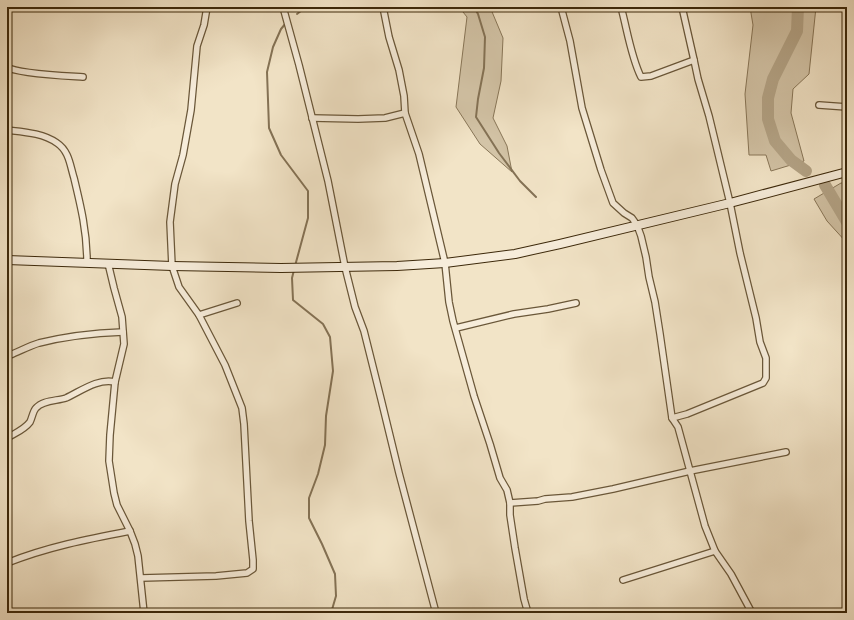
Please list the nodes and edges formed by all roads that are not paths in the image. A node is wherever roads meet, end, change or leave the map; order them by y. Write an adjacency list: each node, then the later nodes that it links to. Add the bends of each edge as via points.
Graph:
1 (207, 7): 22 (street, via 197,46 191,110 175,184 170,222)
2 (283, 7): 13 (street)
3 (384, 7): 12 (street, via 389,37 399,70)
4 (561, 7): 17 (street, via 582,108 601,170 613,203 632,218)
5 (621, 7): 7 (street, via 634,60 641,77 651,76)
6 (682, 7): 7 (street)
7 (694, 60): 16 (street)
8 (7, 66): 9 (street, via 21,71)
9 (83, 77)
10 (819, 105): 11 (street)
11 (847, 107)
12 (405, 113): 13 (street, via 385,118); 21 (street, via 419,154)
13 (312, 118): 23 (street)
14 (7, 130): 19 (street, via 45,136 64,148 82,209)
15 (847, 172): 16 (street)
16 (730, 202): 17 (street); 31 (street, via 760,342 766,358 766,378 759,385)
17 (636, 225): 21 (street, via 515,254); 31 (street, via 646,256 655,302)
18 (7, 260): 19 (street)
19 (86, 262): 20 (street)
20 (108, 263): 22 (street); 28 (street, via 122,317)
21 (445, 263): 23 (street); 27 (street, via 449,302)
22 (172, 266): 23 (street); 26 (street, via 179,287)
23 (345, 267): 42 (street, via 364,331)
24 (237, 303): 26 (street)
25 (576, 303): 27 (street)
26 (199, 315): 39 (street, via 225,365 242,408 253,569 247,573 216,576)
27 (456, 328): 35 (street, via 474,396)
28 (123, 332): 29 (street, via 56,339); 30 (street, via 124,344)
29 (10, 355)
30 (115, 382): 32 (street, via 105,381 65,398 41,404 27,425); 36 (street, via 109,461 117,505)
31 (672, 418): 34 (street, via 678,427)
32 (7, 438)
33 (786, 452): 34 (street)
34 (690, 471): 35 (street, via 572,497); 37 (street, via 705,526)
35 (510, 504): 43 (street, via 515,548)
36 (130, 531): 38 (street, via 70,543); 39 (street, via 138,556)
37 (715, 551): 40 (street); 44 (street)
38 (7, 563)
39 (140, 578): 41 (street)
40 (623, 580)
41 (144, 613)
42 (436, 613)
43 (528, 613)
44 (752, 613)

